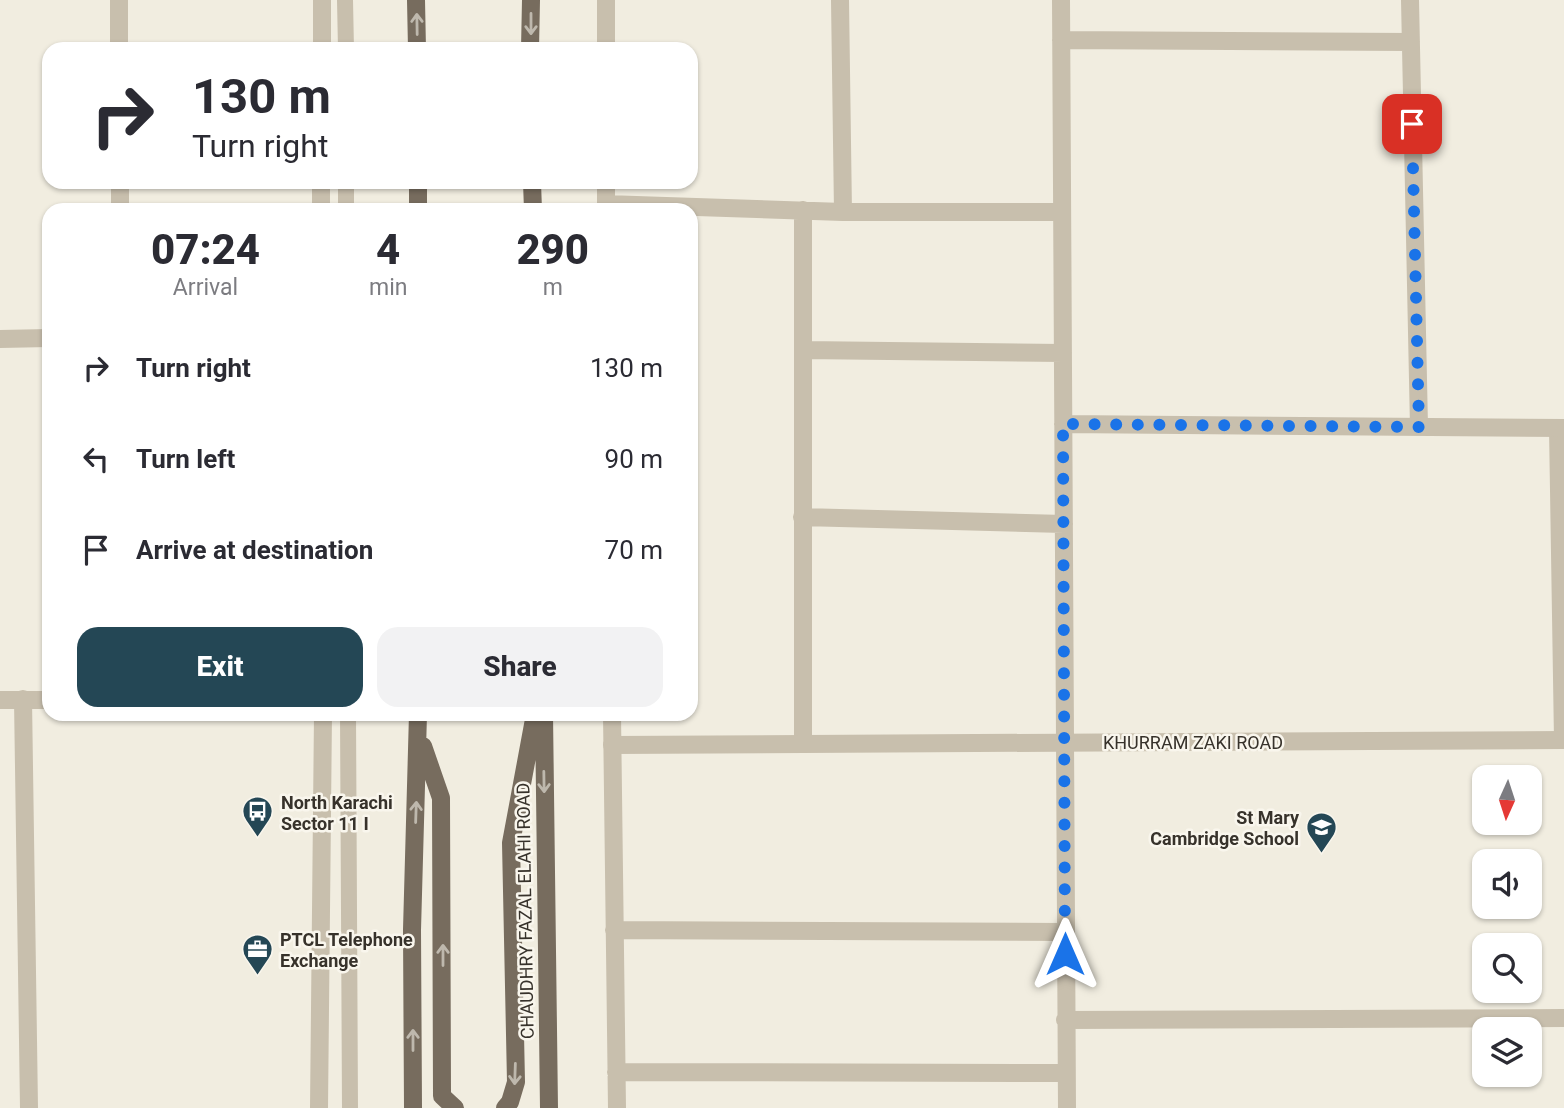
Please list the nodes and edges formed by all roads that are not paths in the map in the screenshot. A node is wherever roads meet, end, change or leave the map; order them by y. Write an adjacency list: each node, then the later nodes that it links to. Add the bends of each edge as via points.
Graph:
1 (119, 0): 11 (street)
2 (322, 0): 12 (street)
3 (345, 0): 13 (lane)
4 (416, 0): 14 (main road, one-way to 4)
5 (531, 0): 15 (main road, one-way to 15)
6 (606, 0): 16 (street)
7 (840, 0): 20 (street)
8 (1061, 0): 10 (street)
9 (1410, 0): 17 (street)
10 (1061, 40): 17 (street); 21 (street)
11 (120, 42)
12 (322, 42)
13 (345, 42)
14 (417, 42)
15 (530, 42)
16 (606, 42)
17 (1410, 42): 27 (street)
18 (698, 208): 19 (street)
19 (803, 210): 20 (street); 24 (street)
20 (843, 212): 21 (street)
21 (1062, 212): 25 (street)
22 (42, 338): 23 (street)
23 (0, 339)
24 (803, 350): 25 (street); 29 (street)
25 (1063, 353): 26 (street)
26 (1063, 424): 27 (street); 30 (street)
27 (1419, 427): 28 (street)
28 (1560, 428): 40 (lane)
29 (802, 517): 30 (street); 42 (street)
30 (1064, 524): 41 (street)
31 (23, 699): 32 (street); 33 (street); 50 (street)
32 (0, 700)
33 (42, 700)
34 (323, 721): 51 (street)
35 (348, 721): 52 (lane)
36 (534, 721): 55 (main road, one-way to 55, via 511,843 516,1082)
37 (544, 721): 56 (main road, CHAUDHRY FAZAL ELAHI ROAD, one-way to 56)
38 (612, 721): 43 (street)
39 (418, 723): 53 (main road, one-way to 39); 54 (main road, one-way to 39, via 442,1096 441,799)
40 (1563, 740): 41 (street, KHURRAM ZAKI ROAD)
41 (1065, 742): 42 (street, KHURRAM ZAKI ROAD); 45 (street)
42 (803, 744): 43 (street, KHURRAM ZAKI ROAD)
43 (612, 745): 44 (street)
44 (614, 930): 45 (street); 48 (street)
45 (1065, 932): 47 (street)
46 (1564, 1018): 47 (street)
47 (1065, 1020): 49 (street)
48 (616, 1072): 49 (street); 57 (street)
49 (1066, 1073): 58 (street)
50 (29, 1108)
51 (319, 1108)
52 (350, 1108)
53 (413, 1108)
54 (455, 1108)
55 (505, 1108)
56 (549, 1108)
57 (617, 1108)
58 (1067, 1108)

